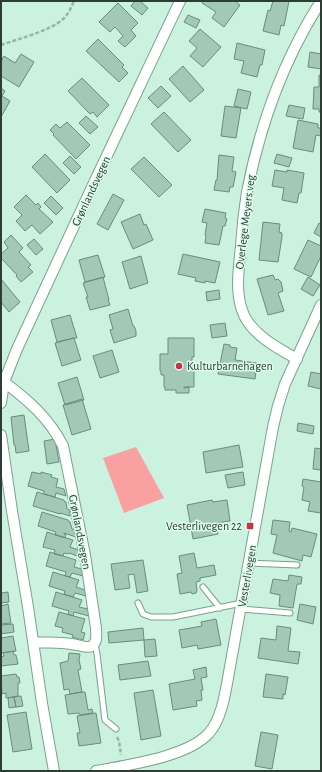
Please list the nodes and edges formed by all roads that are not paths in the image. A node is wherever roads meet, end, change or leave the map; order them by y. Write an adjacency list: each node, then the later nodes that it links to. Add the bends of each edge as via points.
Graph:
1 (180, 1): 5 (street, Grønlandsvegen, via 17,349)
2 (321, 1): 4 (street, Overlege Meyers veg, via 289,59 269,110 252,166 240,258 239,298 246,319 269,342)
3 (321, 305): 4 (street, Vesterlivegen)
4 (297, 359): 9 (street, Vesterlivegen, via 278,406)
5 (5, 365): 6 (street, Grønlandsvegen)
6 (4, 382): 7 (street, Grønlandsvegen); 17 (street, Grønlandsvegen, via 35,408 59,437 63,446 93,608 96,637)
7 (1, 403)
8 (1, 435): 16 (street)
9 (249, 563): 10 (lane); 13 (street, Vesterlivegen)
10 (297, 565)
11 (203, 587): 14 (lane)
12 (138, 603): 14 (lane, via 143,614 151,617 173,617)
13 (241, 606): 14 (lane); 15 (lane); 20 (street, Vesterlivegen, via 223,704 209,733 190,746 164,757)
14 (220, 608)
15 (290, 613)
16 (33, 642): 17 (street); 19 (street)
17 (92, 646): 18 (lane, via 97,654 106,720)
18 (116, 729)
19 (54, 771)
20 (96, 771)

